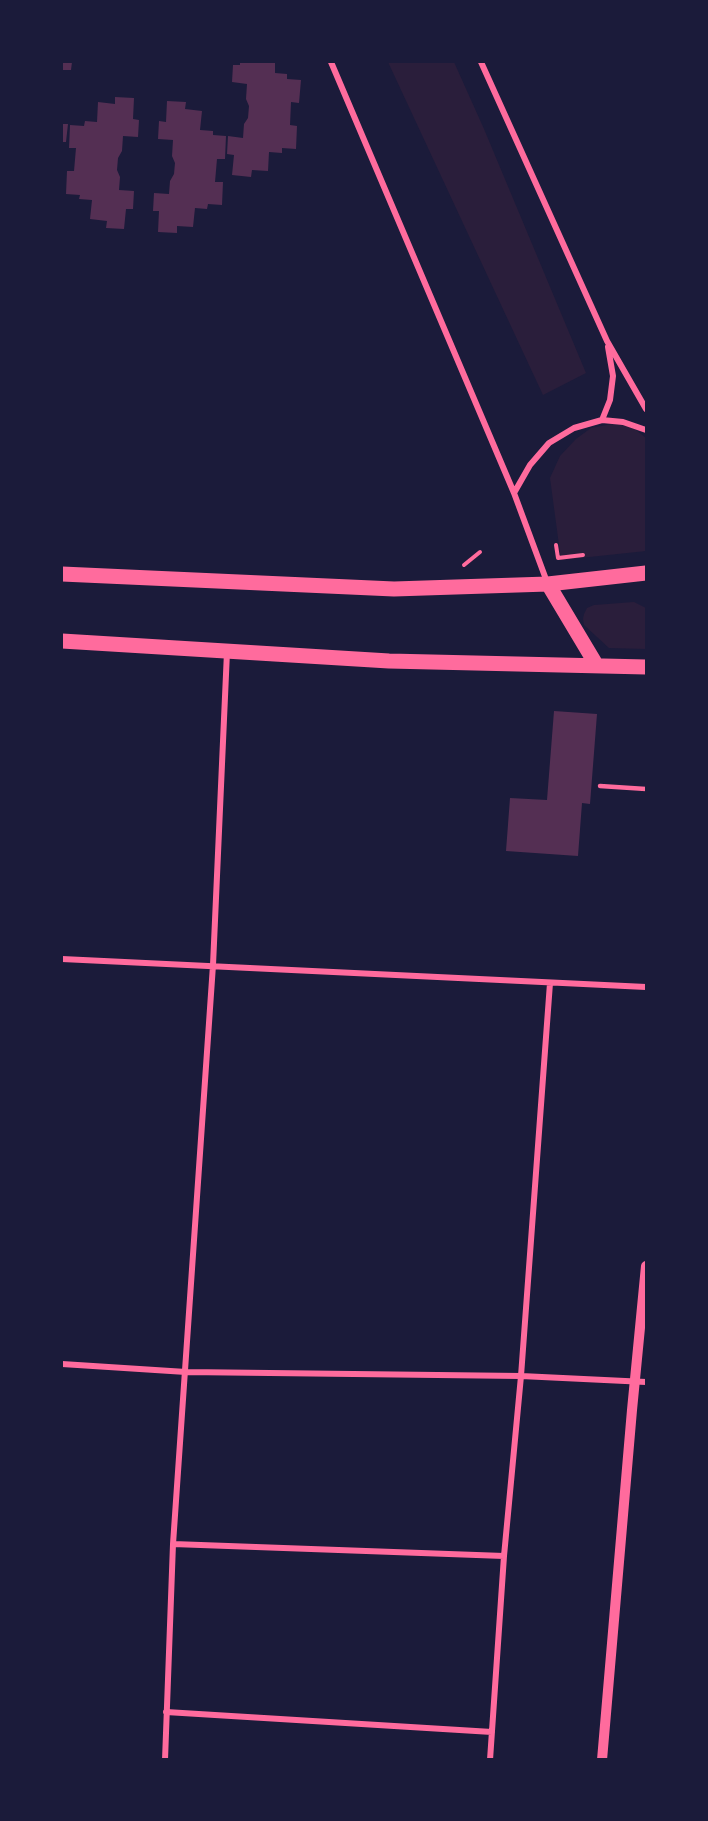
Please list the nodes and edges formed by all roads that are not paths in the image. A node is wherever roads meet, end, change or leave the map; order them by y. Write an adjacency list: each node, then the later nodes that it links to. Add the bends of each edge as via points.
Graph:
1 (331, 62): 7 (street)
2 (481, 62): 3 (street)
3 (607, 341): 4 (street); 5 (street, via 613,376)
4 (646, 409)
5 (602, 420): 6 (street); 7 (street, via 574,428 549,443)
6 (646, 430)
7 (514, 493): 10 (street)
8 (646, 573): 10 (main road)
9 (62, 574): 10 (main road, via 394,589)
10 (548, 584): 13 (main road)
11 (62, 641): 12 (main road)
12 (227, 651): 13 (main road, via 389,661); 18 (street)
13 (597, 666): 14 (main road)
14 (646, 667)
15 (600, 786): 16 (lane)
16 (646, 789)
17 (62, 959): 18 (street)
18 (213, 965): 19 (street); 23 (street)
19 (550, 983): 20 (street); 24 (street)
20 (646, 987)
21 (646, 1266): 25 (street)
22 (62, 1364): 23 (street)
23 (186, 1372): 24 (street); 26 (street)
24 (521, 1376): 25 (street); 27 (street)
25 (641, 1381): 32 (street)
26 (173, 1544): 27 (street); 28 (street)
27 (504, 1556): 29 (street)
28 (166, 1712): 29 (street); 30 (street)
29 (492, 1732): 31 (street)
30 (165, 1760)
31 (490, 1760)
32 (602, 1760)

